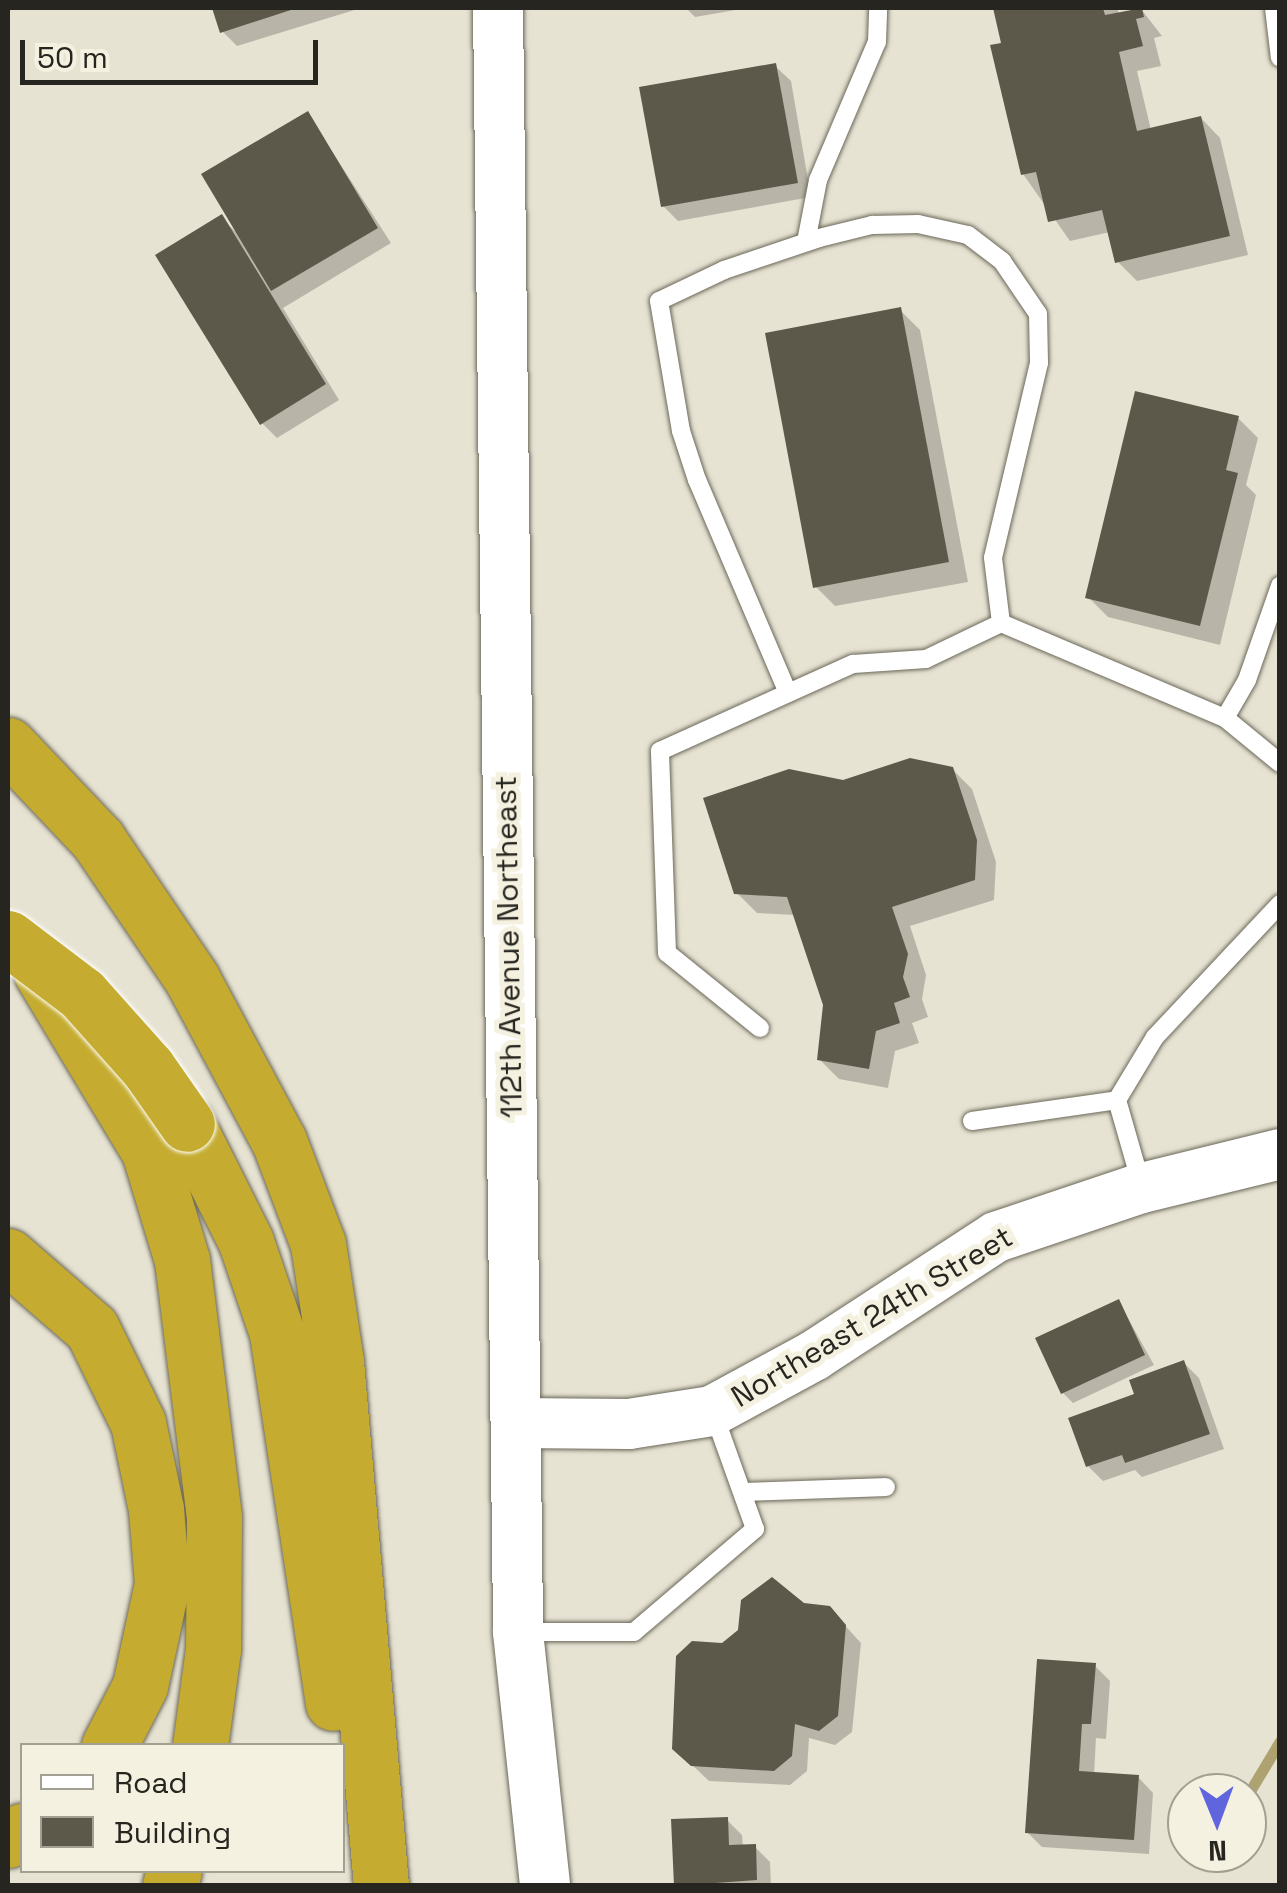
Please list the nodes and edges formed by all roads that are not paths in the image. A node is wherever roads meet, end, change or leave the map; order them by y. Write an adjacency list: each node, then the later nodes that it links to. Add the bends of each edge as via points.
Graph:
1 (498, 8): 22 (main road, 112th Avenue Northeast)
2 (878, 8): 5 (lane, via 876,42 818,180)
3 (1274, 8): 4 (lane)
4 (1280, 58)
5 (806, 242): 7 (lane, via 872,225 918,224 968,235 1002,261 1038,314 1039,363 992,558); 8 (lane, via 659,301 691,463)
6 (1280, 586): 9 (lane, via 1247,680)
7 (1001, 623): 8 (lane, via 926,659 853,664); 9 (lane)
8 (788, 693): 15 (lane, via 660,751 666,953)
9 (1225, 718): 11 (lane)
10 (8, 745): 31 (highway, via 98,840 192,980 279,1142 318,1244 336,1362)
11 (1280, 763)
12 (1280, 904): 16 (lane, via 1155,1037)
13 (8, 924): 27 (highway, via 149,1151 182,1260 214,1518 213,1650)
14 (8, 938): 28 (highway, bridge, via 82,994 148,1068 187,1124 246,1242 277,1332)
15 (760, 1028)
16 (1117, 1100): 17 (lane); 19 (lane)
17 (972, 1122)
18 (1280, 1154): 19 (main road, Northeast 24th Street)
19 (1142, 1188): 21 (main road, Northeast 24th Street, via 996,1237 815,1355)
20 (8, 1256): 26 (highway, via 92,1329 138,1423 156,1509 162,1584 140,1686)
21 (712, 1411): 22 (main road, Northeast 24th Street, via 628,1424); 24 (lane)
22 (516, 1423): 25 (main road, 112th Avenue Northeast)
23 (886, 1488): 24 (lane)
24 (745, 1492): 25 (lane, via 755,1529 634,1632)
25 (518, 1632): 32 (main road, 112th Avenue Northeast)
26 (111, 1743)
27 (200, 1743)
28 (339, 1743)
29 (345, 1794): 30 (highway)
30 (358, 1886)
31 (382, 1886)
32 (546, 1886)

